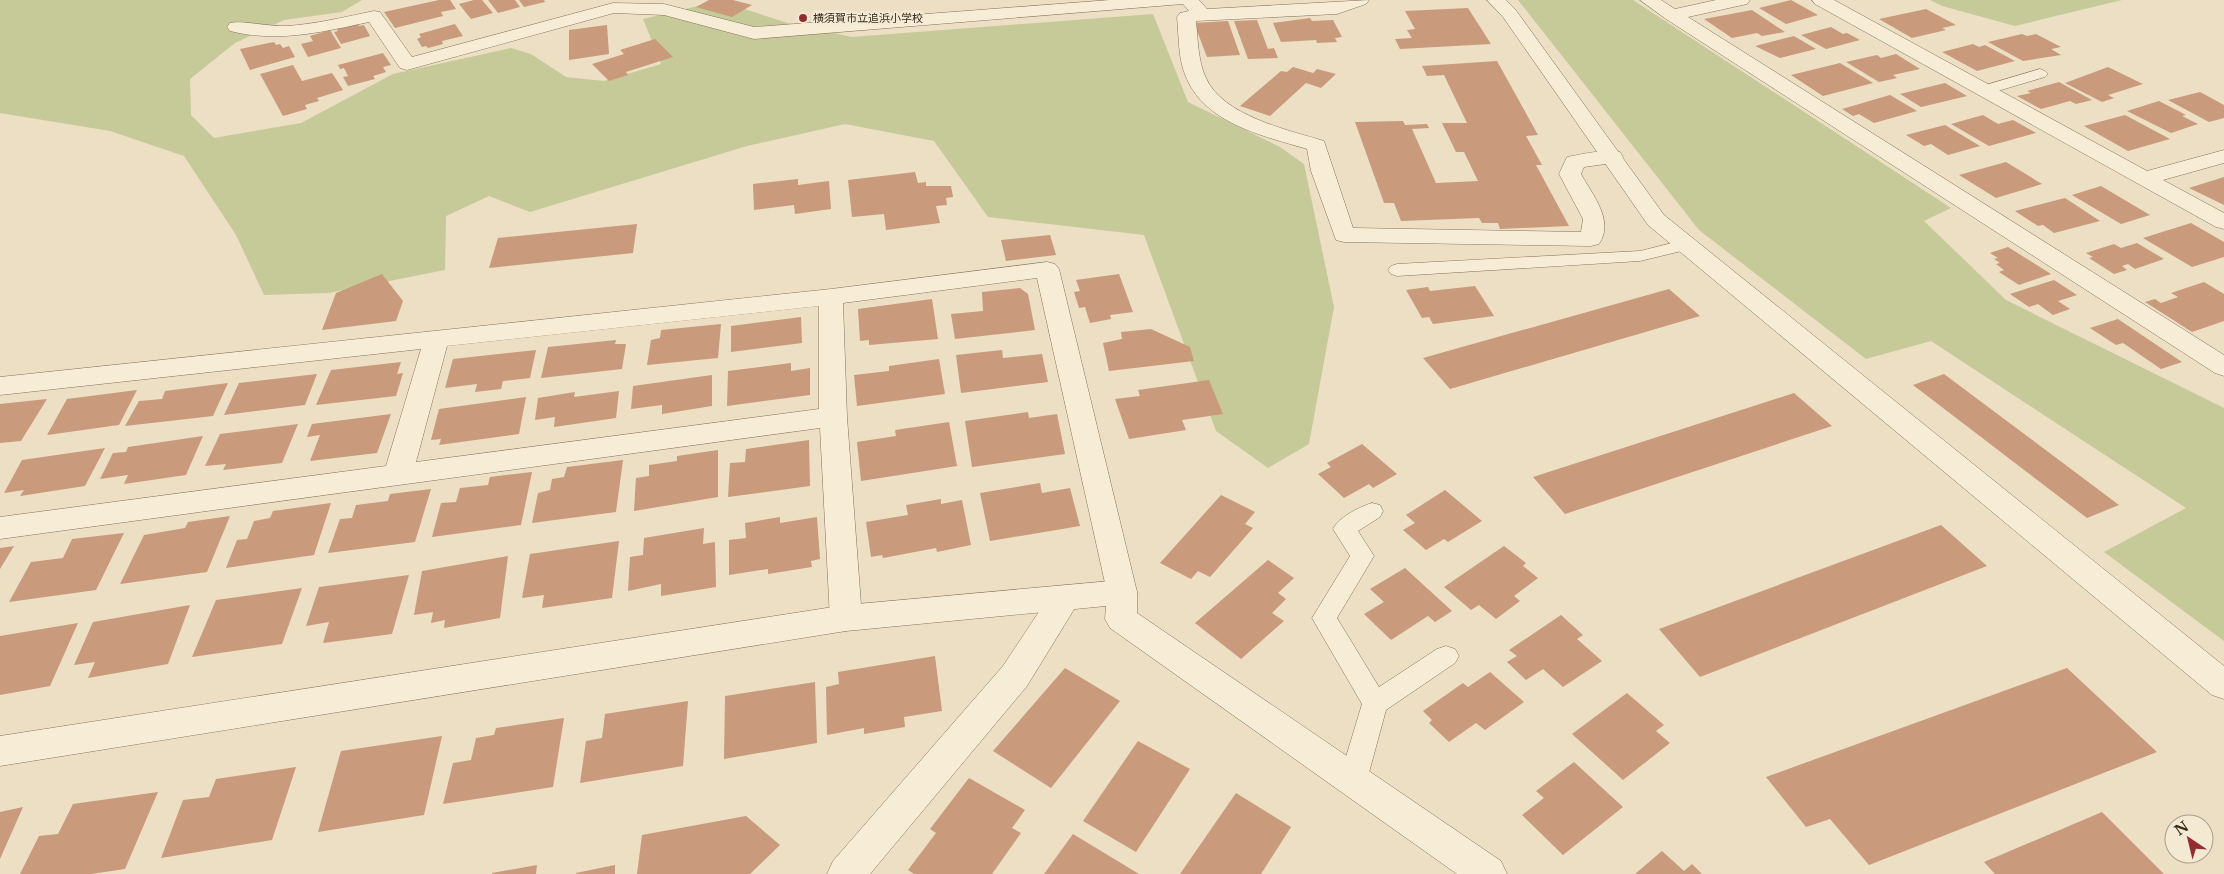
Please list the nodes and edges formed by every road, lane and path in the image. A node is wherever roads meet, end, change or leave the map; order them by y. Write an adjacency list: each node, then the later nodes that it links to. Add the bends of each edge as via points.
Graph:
1 (1179, 0): 7 (street, via 754,33)
2 (1360, 0): 8 (street, via 1337,9)
3 (1496, 0): 14 (street, via 1509,13)
4 (1649, 0): 9 (street)
5 (1741, 0): 9 (street)
6 (1820, 0): 12 (street)
7 (673, 4): 10 (street, via 613,8 406,64 374,16 310,30 253,32)
8 (1196, 7): 14 (street, via 1186,17 1196,78 1208,98 1250,122 1317,146 1344,235 1591,239 1594,219 1570,174 1575,162)
9 (1672, 14): 21 (street)
10 (236, 27)
11 (2040, 74): 12 (lane)
12 (1984, 90): 15 (street)
13 (2224, 156): 15 (street)
14 (1612, 158): 17 (street, via 1656,220)
15 (2145, 178): 16 (street)
16 (2224, 222)
17 (1688, 244): 18 (lane, via 1640,256); 31 (street)
18 (1397, 270)
19 (831, 297): 20 (street); 23 (street); 27 (street, via 1047,269)
20 (437, 338): 22 (street); 24 (street)
21 (2224, 367)
22 (0, 386)
23 (833, 417): 24 (street); 29 (street)
24 (398, 475): 26 (street)
25 (1372, 511): 32 (lane, via 1344,529 1362,556 1324,618)
26 (0, 528)
27 (1122, 592): 28 (street); 34 (street, via 1121,619)
28 (1064, 598): 29 (street); 35 (street, via 1015,676)
29 (846, 618): 33 (street)
30 (1446, 656): 32 (lane)
31 (2224, 685)
32 (1375, 703): 34 (lane)
33 (0, 751)
34 (1354, 780): 36 (street)
35 (846, 874)
36 (1488, 874)

